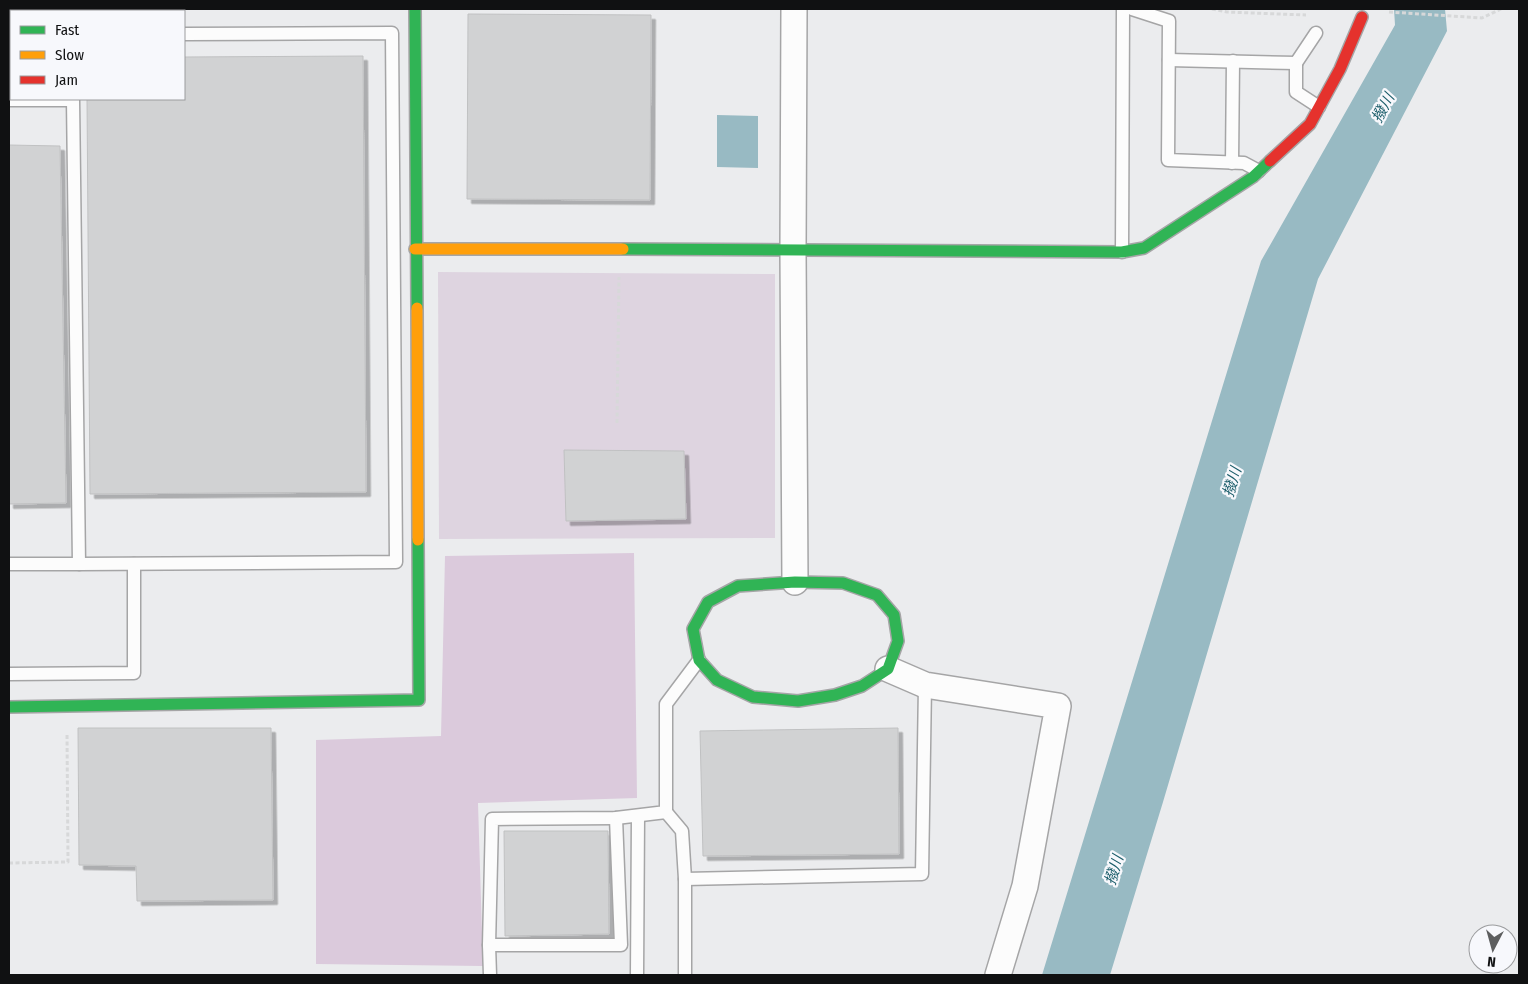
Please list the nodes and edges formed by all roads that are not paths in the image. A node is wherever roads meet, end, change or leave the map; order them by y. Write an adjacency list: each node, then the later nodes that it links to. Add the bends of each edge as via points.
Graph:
1 (415, 9): 16 (street)
2 (794, 9): 17 (street)
3 (1123, 9): 18 (lane)
4 (1132, 9): 8 (lane, via 1168,21)
5 (1362, 18): 13 (street)
6 (1316, 33): 10 (lane)
7 (185, 34): 21 (lane, via 392,33 396,562)
8 (1169, 60): 9 (lane); 14 (lane, via 1168,160)
9 (1234, 61): 10 (lane); 14 (lane)
10 (1296, 63): 13 (lane, via 1296,92)
11 (9, 100): 12 (lane)
12 (73, 100): 20 (lane)
13 (1319, 107): 15 (street, via 1310,124)
14 (1232, 163): 15 (lane, via 1244,163)
15 (1259, 171): 18 (street, via 1144,248)
16 (415, 249): 17 (street); 27 (street, via 418,700)
17 (793, 251): 18 (street); 22 (street)
18 (1122, 252)
19 (9, 564): 20 (lane)
20 (79, 564): 21 (lane)
21 (134, 564): 25 (lane, via 134,673)
22 (795, 582): 23 (street, via 738,586 708,602 693,629); 24 (street, via 843,583 877,595 894,615 898,641)
23 (699, 660): 24 (street, via 717,680 753,697 798,701 835,696 862,686); 28 (lane, via 666,704)
24 (888, 669): 26 (street)
25 (9, 674)
26 (925, 685): 31 (lane, via 922,874); 36 (street, via 1058,706 1025,886)
27 (9, 707)
28 (666, 812): 29 (lane); 31 (lane, via 682,832)
29 (638, 816): 30 (lane); 34 (lane)
30 (616, 818): 32 (lane, via 492,819); 32 (lane, via 621,945)
31 (685, 879): 35 (lane)
32 (489, 946): 33 (lane)
33 (490, 975)
34 (637, 975)
35 (685, 975)
36 (998, 975)

